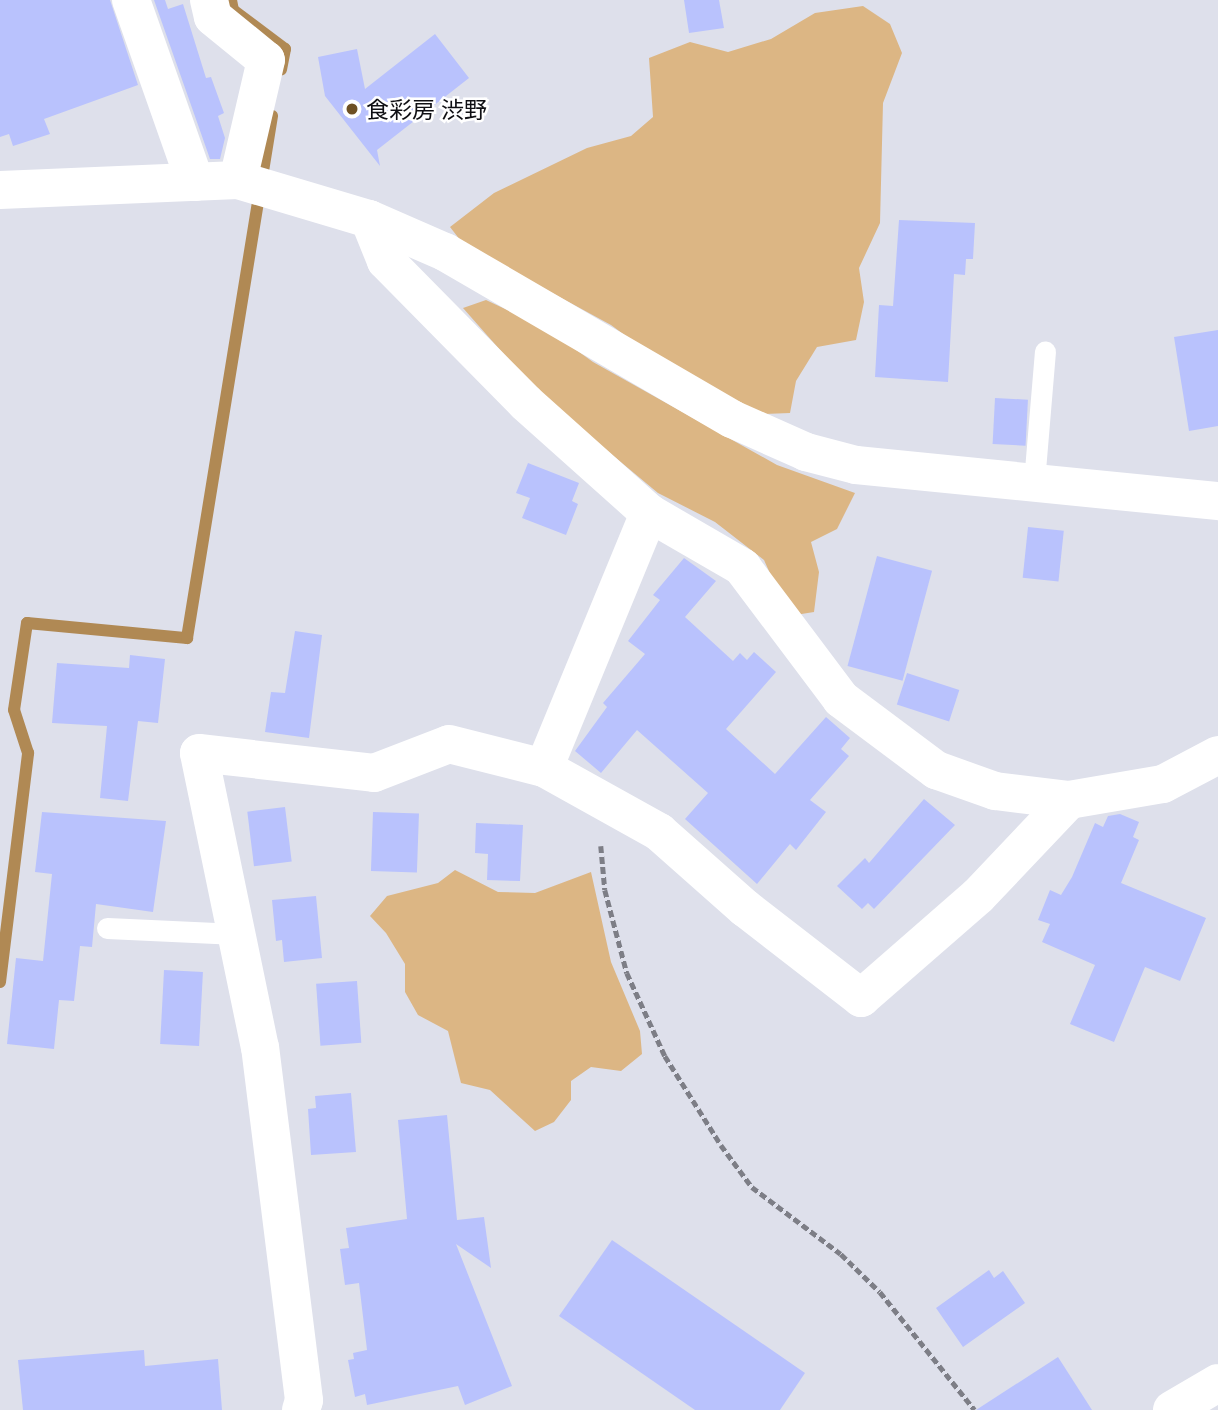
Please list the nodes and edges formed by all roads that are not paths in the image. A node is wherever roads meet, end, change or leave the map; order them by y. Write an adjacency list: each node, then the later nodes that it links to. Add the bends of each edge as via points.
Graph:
1 (131, 0): 4 (street)
2 (209, 0): 3 (street, via 213,17 266,60)
3 (238, 180): 4 (street); 6 (street)
4 (195, 183): 5 (street)
5 (0, 190)
6 (369, 219): 8 (street, via 445,252 732,419 806,452 856,465); 10 (street, via 386,261 526,403)
7 (1045, 351): 8 (lane)
8 (1034, 482): 9 (street)
9 (1218, 500)
10 (649, 513): 12 (street); 13 (street, via 742,566 841,699 936,770 995,791)
11 (1218, 755): 13 (street, via 1163,783)
12 (544, 768): 13 (street, via 659,832 745,908 861,998 978,896); 15 (street, via 449,744 374,773 199,753)
13 (1069, 800)
14 (107, 928): 15 (lane)
15 (237, 934): 17 (street, via 260,1048 304,1400)
16 (1218, 1383): 18 (street)
17 (301, 1410)
18 (1172, 1410)

